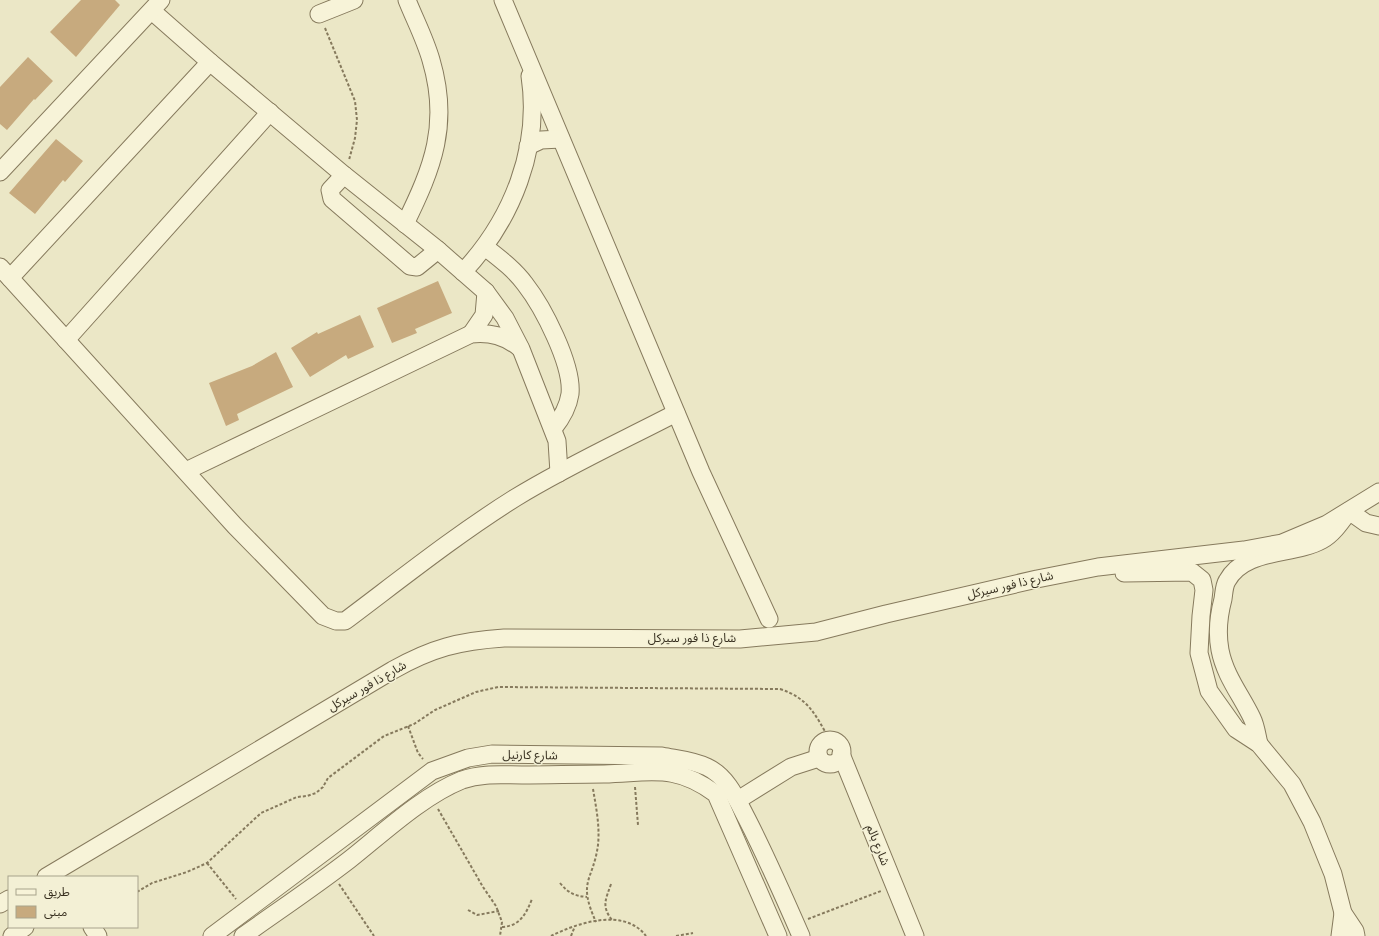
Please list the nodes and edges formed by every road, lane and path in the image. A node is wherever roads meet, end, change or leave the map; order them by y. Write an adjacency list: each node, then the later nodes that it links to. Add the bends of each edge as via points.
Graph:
1 (354, 0): 5 (street)
2 (407, 0): 13 (street, via 431,58 439,102 439,124 431,168)
3 (503, 0): 6 (street)
4 (156, 5): 7 (street); 11 (street)
5 (319, 14): 12 (path, via 355,101 355,138)
6 (526, 57): 9 (street); 10 (street, via 532,106)
7 (210, 62): 8 (street); 16 (street)
8 (270, 112): 12 (street); 20 (street)
9 (561, 140): 10 (street, via 541,140); 22 (street)
10 (528, 146): 14 (street, via 511,204)
11 (0, 172)
12 (344, 175): 13 (street); 15 (street, via 330,190 332,199 410,266 417,267)
13 (405, 224): 15 (street)
14 (485, 247): 17 (street); 23 (street, via 507,264 526,284 541,308 561,354 570,380 570,394)
15 (438, 250): 17 (street)
16 (5, 272): 20 (street)
17 (463, 272): 18 (street)
18 (486, 292): 19 (street, via 484,315); 21 (street, via 505,318)
19 (471, 334): 21 (street, via 496,334 512,341); 25 (street)
20 (66, 340): 25 (street)
21 (521, 349): 23 (street)
22 (676, 413): 24 (street); 31 (street)
23 (555, 435): 24 (street); 26 (street)
24 (584, 460): 26 (street)
25 (186, 471): 26 (street, via 235,526 323,616 336,621 345,621 462,534 515,498)
26 (559, 473)
27 (1379, 492): 28 (street, شارع ذا فور سيركل)
28 (1348, 512): 29 (street, via 1366,523); 30 (street, شارع ذا فور سيركل, via 1282,543 1244,550); 32 (street, via 1330,535 1321,541 1245,563 1234,572 1226,582 1220,612)
29 (1379, 526)
30 (1098, 567): 33 (street, via 1119,573 1177,571 1192,572 1199,576 1204,590); 47 (street, شارع ذا فور سيركل, via 1036,579 816,632 740,639 504,638 446,646 420,655 392,670)
31 (769, 618)
32 (1220, 649): 33 (street); 34 (street)
33 (1199, 653): 35 (street)
34 (1230, 681): 35 (street); 37 (street, via 1253,719)
35 (1210, 691): 37 (street, via 1236,729)
36 (408, 726): 39 (path, via 418,753)
37 (1259, 744): 58 (street, via 1292,784 1312,822 1333,874)
38 (661, 763): 39 (street, شارع كارنيل, via 492,754 468,758); 41 (street, شارع كارنيل); 43 (street, شارع كارنيل, via 685,760 708,767 723,779); 51 (street, شارع كارنيل, via 716,794)
39 (432, 771): 56 (street, شارع كارنيل)
40 (591, 774): 41 (street, شارع كارنيل); 42 (street, شارع كارنيل, via 489,774 462,780); 53 (path, via 599,834 596,854 586,884)
41 (635, 774): 44 (path)
42 (431, 796): 46 (street, شارع كارنيل); 57 (path, via 482,887)
43 (738, 800): 48 (street, شارع كارنيل); 52 (street, شارع بالم, via 792,767 819,758 829,764 837,761 841,754)
44 (638, 825)
45 (207, 863): 56 (path)
46 (332, 873): 69 (street, شارع كارنيل); 70 (path)
47 (48, 876)
48 (776, 876): 51 (street); 65 (street, شارع كارنيل)
49 (560, 883): 53 (path, via 576,896)
50 (611, 884): 59 (path, via 605,904 606,912)
51 (757, 886): 76 (street, شارع كارنيل)
52 (895, 886): 65 (path); 77 (street, شارع بالم)
53 (587, 897): 60 (path)
54 (532, 899): 62 (path, via 523,919)
55 (468, 910): 57 (path, via 477,915)
56 (246, 911): 64 (street, شارع كارنيل)
57 (499, 911): 62 (path)
58 (1343, 913): 78 (street); 79 (street, via 1355,930)
59 (612, 920): 60 (path); 74 (path, via 632,925)
60 (596, 922): 61 (path)
61 (575, 926): 72 (path); 73 (path)
62 (502, 927): 71 (path)
63 (24, 928): 67 (street)
64 (231, 930): 68 (street, شارع كارنيل)
65 (799, 930)
66 (693, 933): 75 (path)
67 (12, 936)
68 (212, 936)
69 (243, 936)
70 (374, 936)
71 (500, 936)
72 (551, 936)
73 (571, 936)
74 (646, 936)
75 (676, 936)
76 (778, 936)
77 (915, 936)
78 (1340, 936)
79 (1356, 936)

